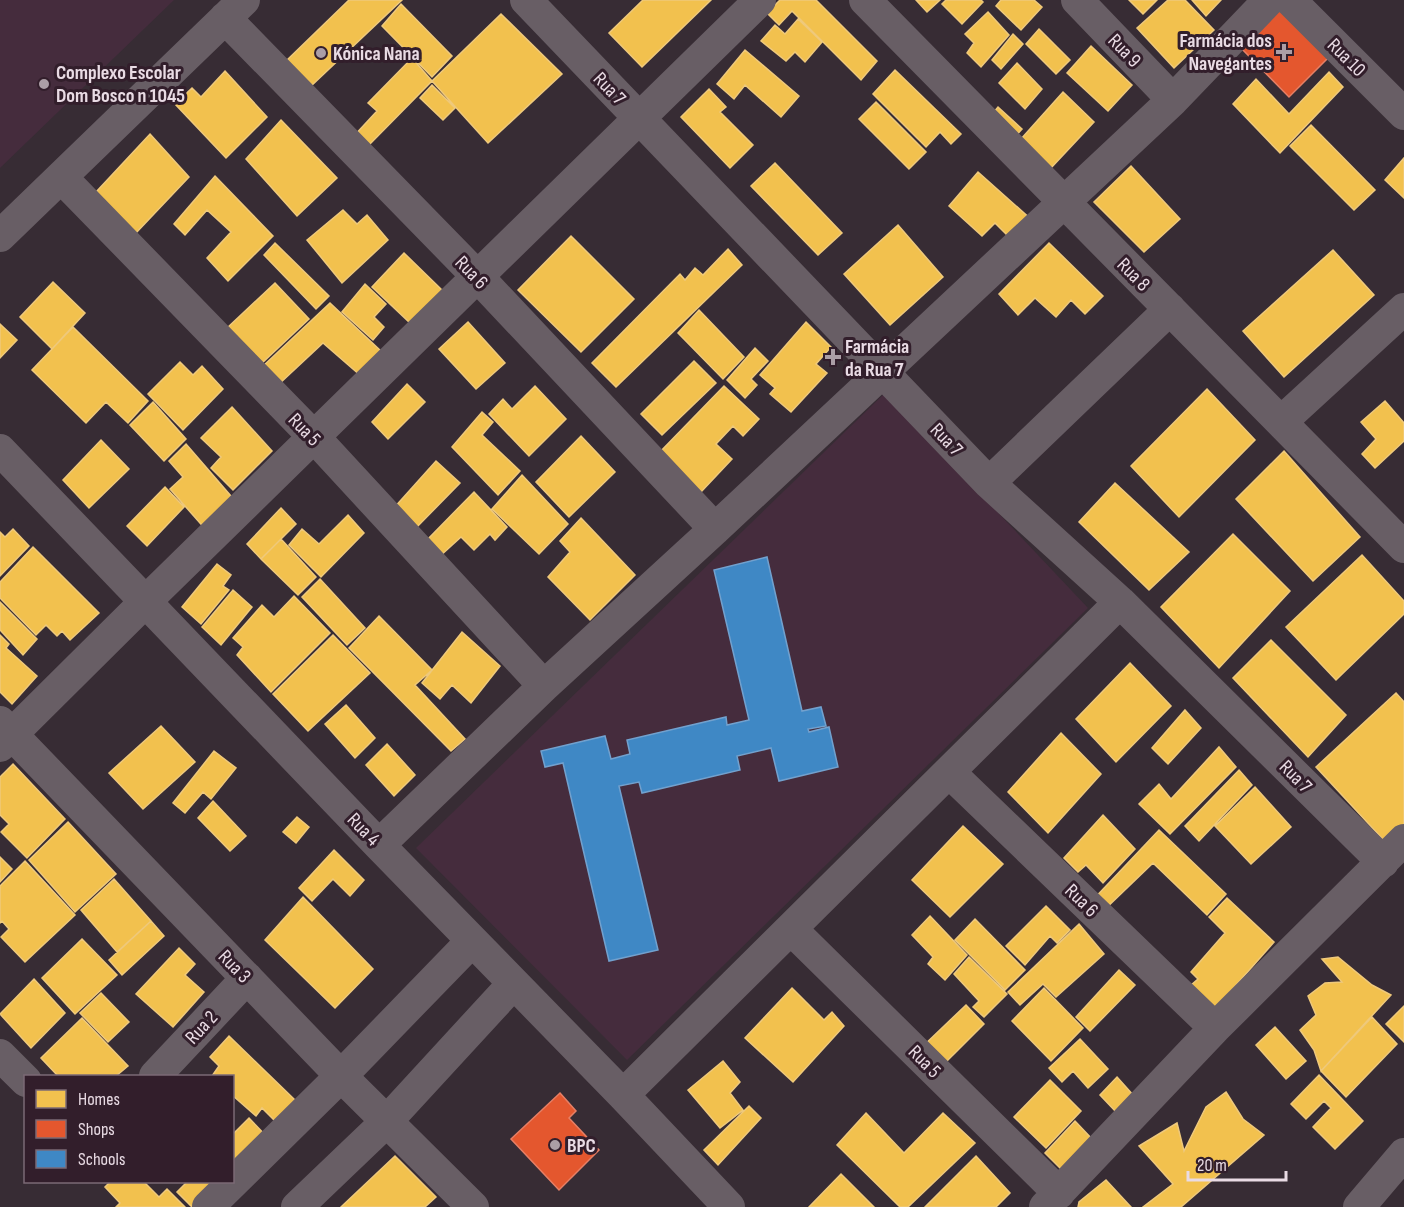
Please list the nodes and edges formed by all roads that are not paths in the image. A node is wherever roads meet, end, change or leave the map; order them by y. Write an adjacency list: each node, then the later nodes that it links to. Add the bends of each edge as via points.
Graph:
1 (526, 0): 10 (street, Rua 7)
2 (760, 0): 10 (street)
3 (865, 0): 12 (street, Rua 8)
4 (1077, 0): 8 (street, Rua 9)
5 (1269, 0): 8 (street)
6 (1290, 0): 9 (street, Rua 10)
7 (235, 9): 11 (street); 14 (street, Rua 6)
8 (1173, 100): 12 (street)
9 (1400, 103)
10 (639, 118): 14 (street); 17 (street, Rua 7)
11 (61, 177): 13 (street); 19 (street, Rua 5)
12 (1064, 202): 15 (street, Rua 8); 17 (street)
13 (0, 236)
14 (477, 277): 19 (street); 22 (street, Rua 6)
15 (1170, 309): 18 (street, Rua 8); 21 (street)
16 (1399, 322): 18 (street)
17 (883, 372): 21 (street, Rua 7); 22 (street)
18 (1281, 422): 23 (street, Rua 8)
19 (314, 437): 24 (street); 26 (street, Rua 5)
20 (0, 450): 24 (street, Rua 4)
21 (989, 483): 25 (street, Rua 7)
22 (715, 529): 26 (street)
23 (1404, 547)
24 (146, 602): 27 (street); 30 (street, Rua 4)
25 (1120, 602): 28 (street); 31 (street, Rua 7)
26 (544, 686): 30 (street)
27 (4, 734): 34 (street, Rua 3)
28 (948, 772): 32 (street); 36 (street, Rua 6)
29 (1404, 840): 31 (street)
30 (378, 845): 33 (street, Rua 4)
31 (1383, 862): 36 (street)
32 (791, 929): 41 (street); 46 (street, Rua 5)
33 (472, 941): 35 (street, Rua 4); 39 (street)
34 (247, 978): 38 (street, Rua 2); 39 (street, Rua 3)
35 (513, 984): 41 (street, Rua 4); 42 (street)
36 (1215, 1028): 46 (street)
37 (0, 1054): 40 (street)
38 (157, 1075)
39 (340, 1076): 42 (street, Rua 3); 44 (street)
40 (24, 1079)
41 (623, 1095): 50 (street, Rua 4)
42 (387, 1121): 48 (street); 49 (street, Rua 3)
43 (1404, 1154): 51 (street)
44 (234, 1181)
45 (232, 1183): 47 (street)
46 (1052, 1200)
47 (208, 1207)
48 (297, 1207)
49 (473, 1207)
50 (729, 1207)
51 (1359, 1207)

